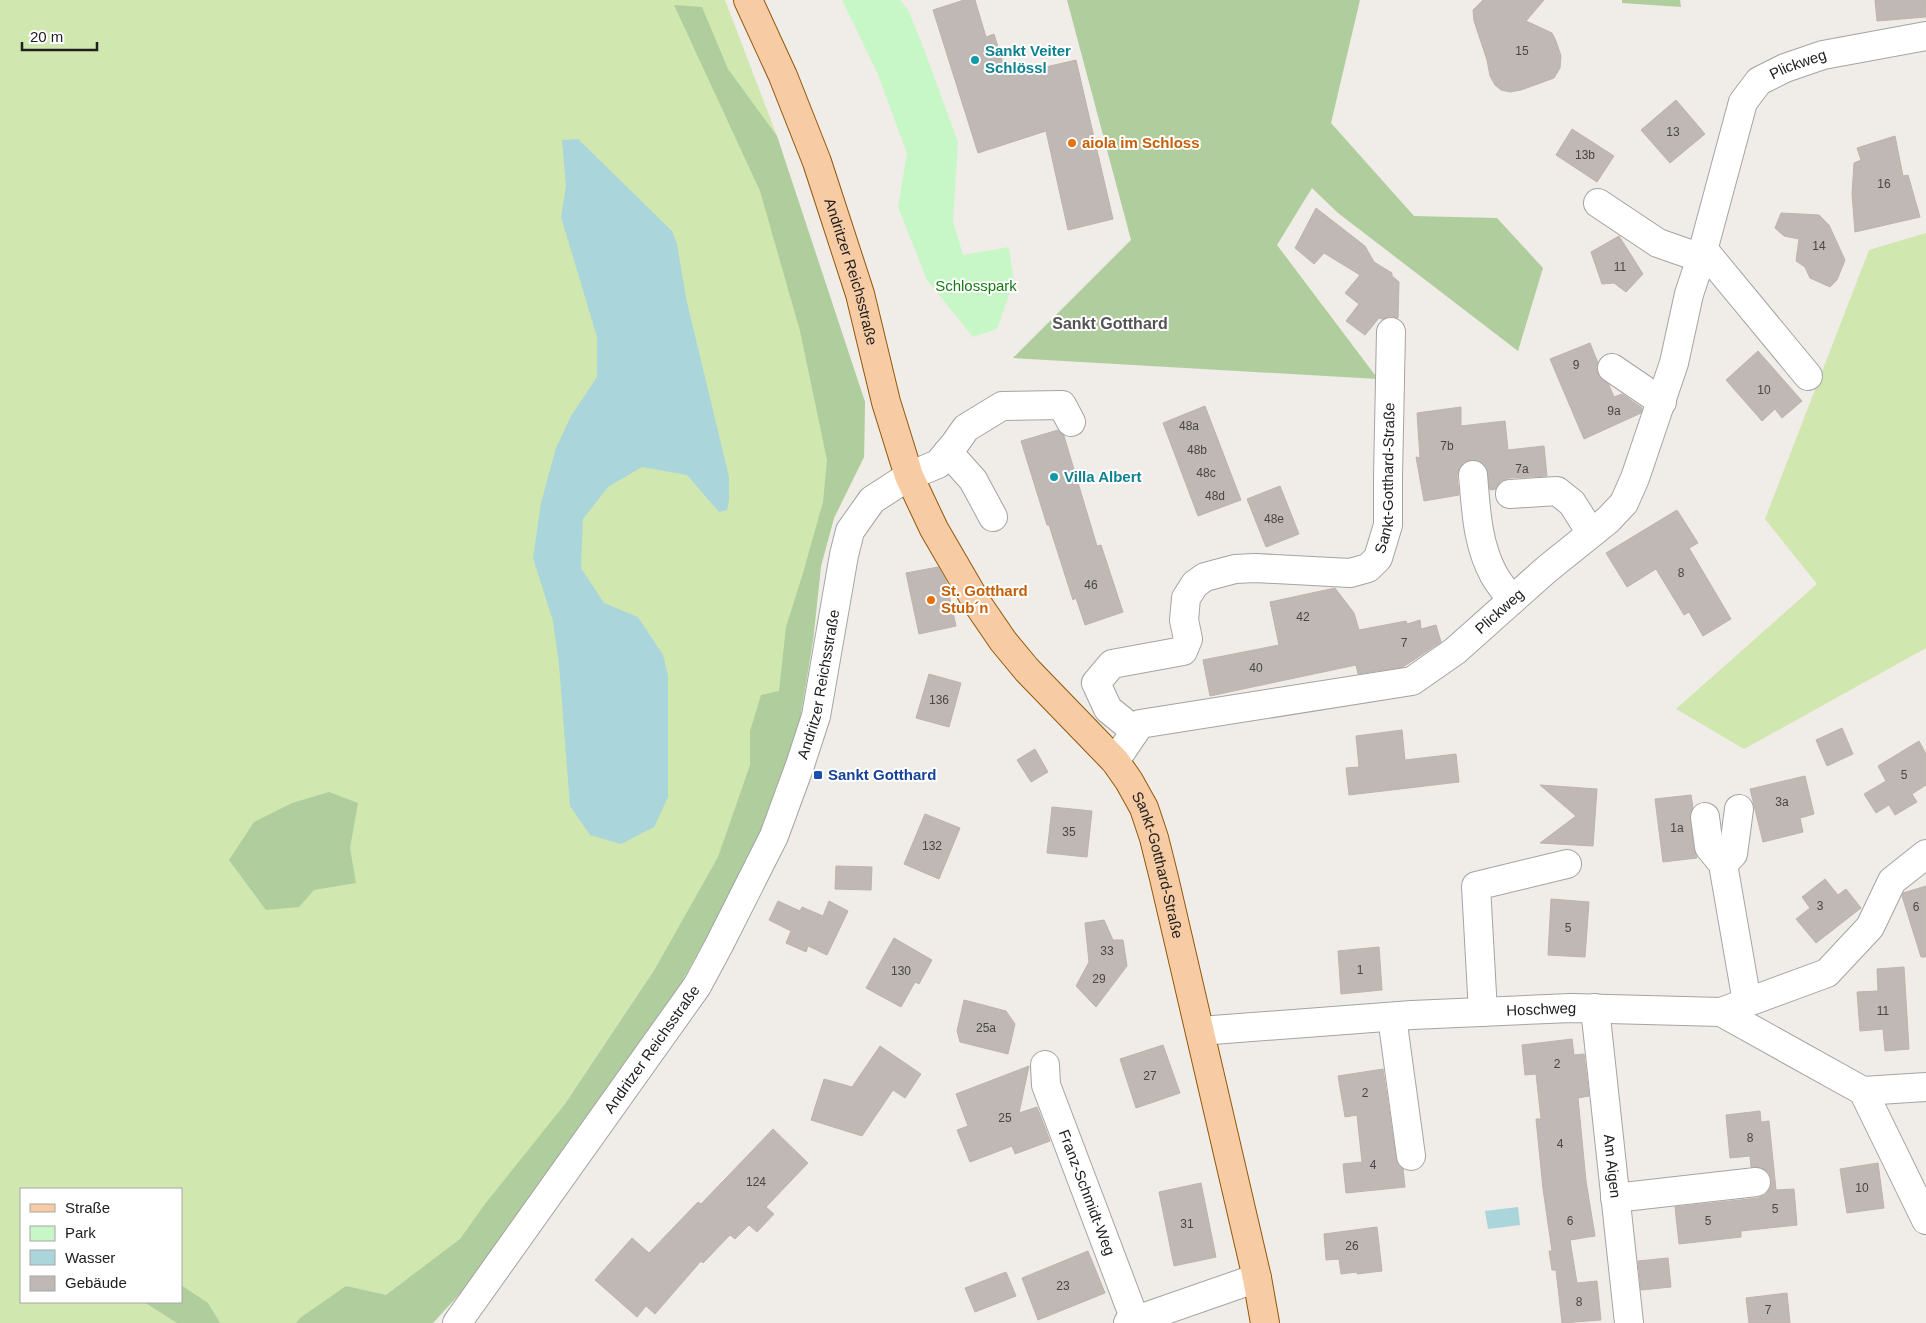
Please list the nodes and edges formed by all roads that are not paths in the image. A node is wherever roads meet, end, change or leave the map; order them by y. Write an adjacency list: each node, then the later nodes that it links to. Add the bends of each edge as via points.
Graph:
1 (748, 0): 11 (main road, Andritzer Reichsstraße, via 784,76 833,211 860,294 886,402)
2 (1926, 36): 4 (street, Plickweg, via 1823,55 1759,81 1742,102)
3 (1598, 203): 4 (street, via 1658,243)
4 (1702, 254): 7 (street); 8 (street, Plickweg)
5 (1391, 332): 17 (street, Sankt-Gotthard-Straße, via 1388,525 1378,558 1368,568 1350,572 1235,569 1205,577 1195,584 1186,598 1184,620 1188,639 1183,651 1112,664 1096,683 1108,709)
6 (1612, 368): 8 (street)
7 (1808, 376)
8 (1662, 402): 15 (street, Plickweg, via 1624,503)
9 (1071, 422): 10 (street, via 1062,405 1002,406 966,428)
10 (948, 452): 11 (street, via 938,464); 14 (street, via 973,480)
11 (909, 476): 18 (main road, Sankt-Gotthard-Straße, via 934,529 977,603 1004,641); 39 (street, Andritzer Reichsstraße, via 872,500 850,531 816,716 774,836 719,946 697,986)
12 (1473, 476): 16 (street, via 1484,551 1494,575)
13 (1510, 494): 15 (street, via 1557,491 1572,503)
14 (993, 517)
15 (1591, 533): 16 (street, Plickweg)
16 (1512, 600): 17 (street, Plickweg, via 1455,651 1412,681 1140,724)
17 (1135, 731): 18 (street)
18 (1115, 761): 29 (main road, Sankt-Gotthard-Straße, via 1144,808 1154,838)
19 (1739, 809): 23 (street, via 1733,854)
20 (1705, 817): 23 (street, via 1709,847)
21 (1926, 854): 24 (street, via 1892,881 1870,927 1827,973)
22 (1567, 864): 26 (street, via 1476,886)
23 (1723, 864): 24 (street)
24 (1747, 1002): 27 (street)
25 (1595, 1008): 26 (street, Hoschweg); 27 (street, Hoschweg); 35 (street, Am Aigen)
26 (1483, 1012): 28 (street, Hoschweg)
27 (1721, 1012): 32 (street, Hoschweg)
28 (1392, 1017): 29 (street, Hoschweg); 33 (street)
29 (1200, 1031): 37 (main road, Sankt-Gotthard-Straße)
30 (1045, 1065): 38 (street, Franz-Schmidt-Weg, via 1046,1085)
31 (1926, 1087): 32 (street)
32 (1864, 1091): 36 (street)
33 (1411, 1156)
34 (1756, 1182): 35 (street)
35 (1616, 1198): 41 (street, Am Aigen)
36 (1926, 1220)
37 (1257, 1278): 38 (street, Franz-Schmidt-Weg); 40 (main road, Sankt-Gotthard-Straße)
38 (1131, 1321)
39 (457, 1323)
40 (1265, 1323)
41 (1629, 1323)

